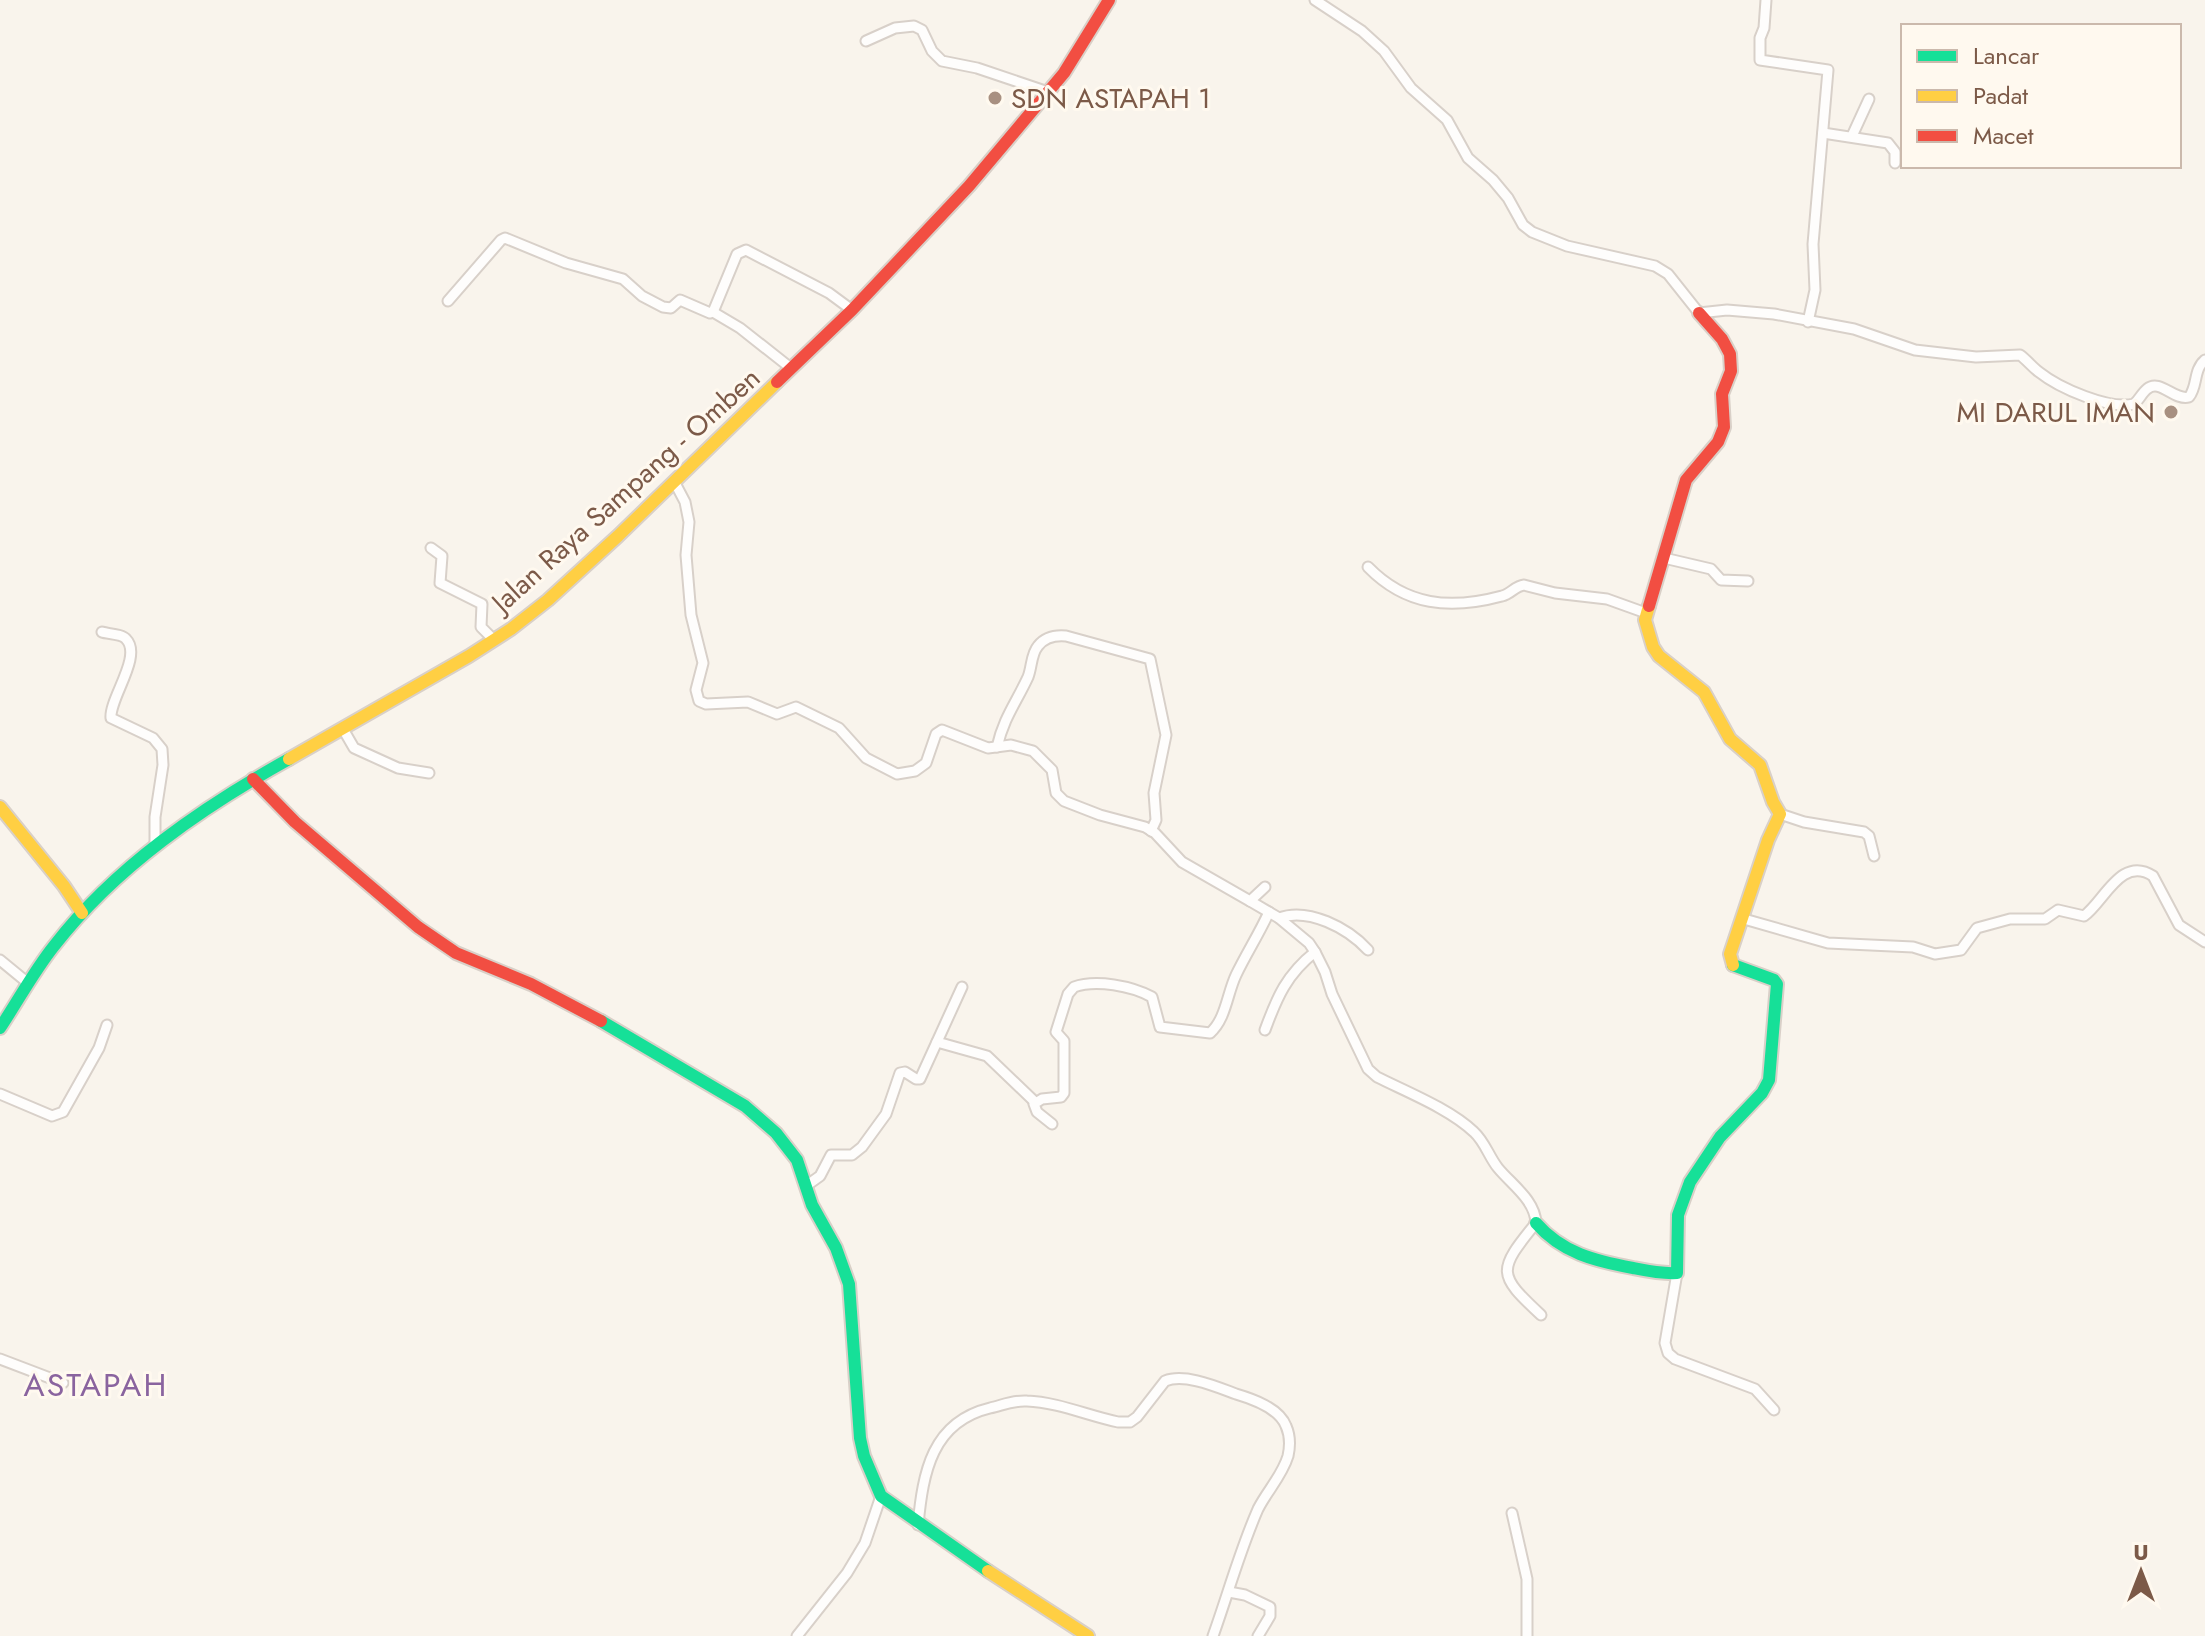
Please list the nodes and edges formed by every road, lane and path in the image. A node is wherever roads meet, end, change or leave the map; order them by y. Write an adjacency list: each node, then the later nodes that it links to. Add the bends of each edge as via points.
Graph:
1 (1109, 0): 5 (street, Jalan Raya Sampang - Omben)
2 (1315, 0): 13 (street, via 1384,51 1411,88 1447,120 1468,158 1508,198 1523,225 1567,246 1655,266 1668,274)
3 (1766, 0): 7 (street, via 1760,60 1828,70)
4 (866, 41): 5 (street, via 914,26 942,61)
5 (1048, 92): 11 (street, Jalan Raya Sampang - Omben, via 969,186)
6 (1869, 99): 8 (street)
7 (1823, 133): 8 (street); 14 (street, via 1813,244 1815,290)
8 (1852, 136): 9 (street, via 1888,143)
9 (1895, 163)
10 (448, 301): 12 (street, via 505,238 623,279 663,307 680,300)
11 (852, 310): 12 (street, via 743,250); 16 (street, Jalan Raya Sampang - Omben)
12 (713, 312): 16 (street)
13 (1699, 313): 14 (street, via 1748,311); 19 (street, via 1730,357 1722,391 1724,427 1686,480)
14 (1808, 322): 15 (street, via 1854,329 1915,350 1976,357 2020,355 2053,381 2114,405 2134,404 2154,386 2181,399 2189,397)
15 (2205, 360)
16 (792, 369): 17 (street, Jalan Raya Sampang - Omben)
17 (675, 483): 24 (street, Jalan Raya Sampang - Omben, via 548,600); 26 (street, via 689,522 691,615 703,663 696,690 699,701 748,702 773,714 796,707 839,728 866,758 897,774 926,763 942,730)
18 (431, 548): 24 (street, via 442,556 440,583 482,604 481,627)
19 (1664, 558): 21 (street, via 1711,569 1721,580); 22 (street)
20 (1368, 567): 22 (street, via 1386,584 1436,604 1502,596 1524,585 1607,599)
21 (1748, 581)
22 (1646, 613): 30 (street, via 1654,654 1705,693 1721,726 1762,769 1770,800)
23 (102, 632): 32 (street, via 124,637 129,646 126,679 110,709 111,718 153,738 162,749)
24 (494, 640): 25 (street, Jalan Raya Sampang - Omben)
25 (343, 729): 27 (street, via 354,748 398,768); 28 (street, Jalan Raya Sampang - Omben)
26 (997, 747): 31 (street, via 1016,745 1041,757 1064,801); 31 (street, via 1035,650 1046,639 1066,636 1150,659 1166,735)
27 (429, 773)
28 (253, 779): 32 (street, Jalan Raya Sampang - Omben); 53 (street, via 375,892 456,953 558,997 745,1106 791,1150)
29 (0, 807): 37 (street)
30 (1780, 814): 33 (street, via 1864,832); 39 (street)
31 (1151, 831): 35 (street, via 1182,862)
32 (155, 846): 37 (street, Jalan Raya Sampang - Omben)
33 (1874, 856)
34 (1265, 887): 35 (street)
35 (1250, 901): 36 (street)
36 (1269, 912): 38 (street); 51 (street, via 1210,1033 1160,1027 1152,997 1131,988 1074,987 1056,1032 1064,1041 1064,1093)
37 (82, 913): 44 (street, Jalan Raya Sampang - Omben)
38 (1279, 918): 41 (street, via 1295,913 1315,918 1348,933); 42 (street)
39 (1744, 919): 40 (street, via 1828,943 1953,953 1977,928 2010,919 2045,919 2058,910 2084,916 2112,883 2141,872 2153,876 2179,925); 55 (street, via 1731,963 1774,980 1778,987 1769,1080 1690,1182 1678,1215)
40 (2205, 942)
41 (1368, 950)
42 (1315, 952): 48 (street, via 1287,980); 54 (street, via 1368,1069 1476,1134 1528,1202)
43 (0, 960): 44 (street)
44 (28, 983): 47 (street, Jalan Raya Sampang - Omben)
45 (962, 987): 49 (street)
46 (107, 1025): 50 (street, via 63,1112 52,1116)
47 (0, 1028)
48 (1265, 1030)
49 (937, 1042): 51 (street, via 987,1056); 53 (street, via 920,1079 899,1075 886,1114 862,1147 852,1155 831,1155 820,1176)
50 (0, 1094)
51 (1035, 1102): 52 (street, via 1037,1112)
52 (1052, 1124)
53 (806, 1186): 60 (street, via 849,1284 860,1438)
54 (1536, 1223): 55 (street, via 1555,1245 1586,1257); 56 (street, via 1512,1255 1507,1277)
55 (1677, 1273): 59 (street, via 1665,1343 1669,1355 1755,1389)
56 (1541, 1315)
57 (0, 1359): 58 (street)
58 (63, 1383)
59 (1774, 1410)
60 (881, 1496): 62 (street); 64 (street, via 858,1556)
61 (1512, 1513): 68 (street, via 1527,1579)
62 (918, 1525): 63 (street, via 918,1503 932,1458 964,1417 1029,1401 1130,1422 1167,1380 1199,1383 1258,1401 1280,1416 1289,1443); 65 (street)
63 (1229, 1592): 66 (street); 67 (street, via 1270,1607)
64 (797, 1636)
65 (1088, 1636)
66 (1213, 1636)
67 (1258, 1636)
68 (1527, 1636)

